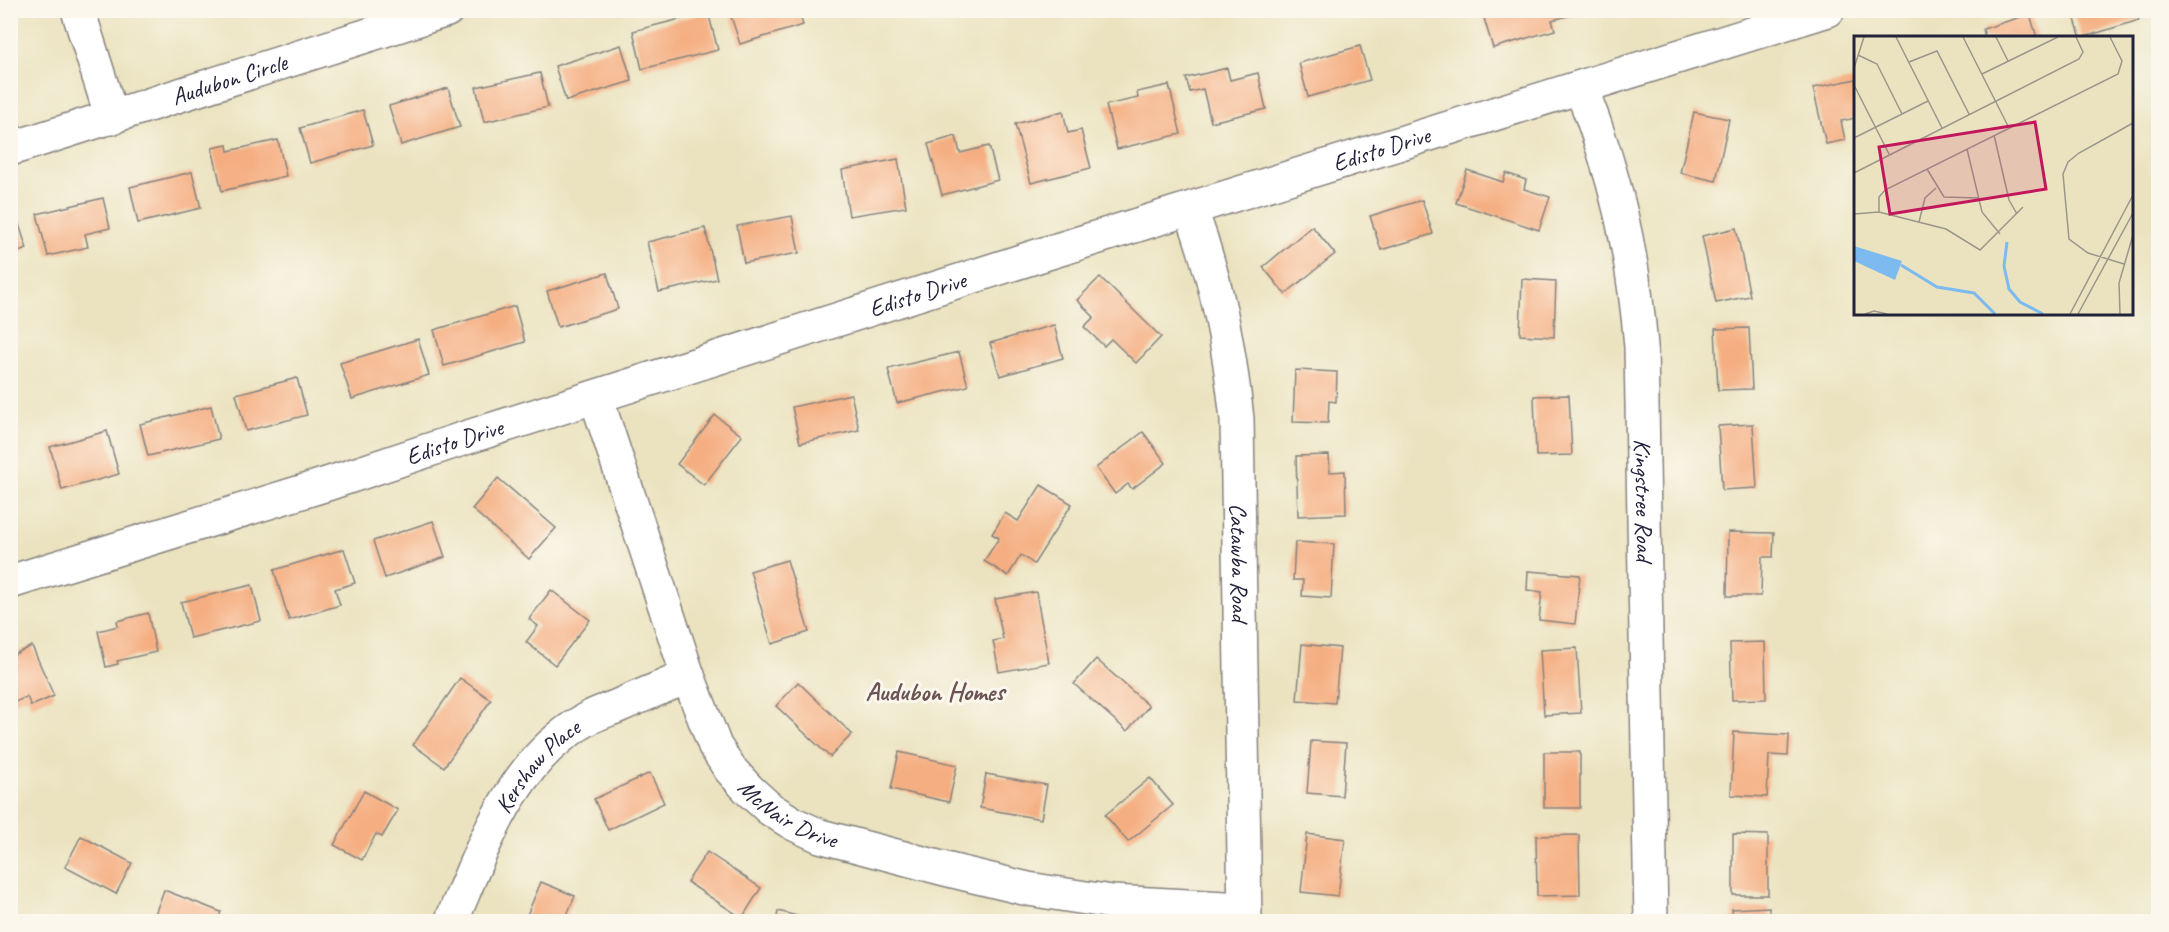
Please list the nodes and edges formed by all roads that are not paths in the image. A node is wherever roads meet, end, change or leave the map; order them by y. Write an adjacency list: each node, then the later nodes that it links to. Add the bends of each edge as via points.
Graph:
1 (78, 10): 6 (street)
2 (447, 10): 6 (street, Audubon Circle)
3 (1828, 10): 4 (street, Edisto Drive)
4 (1796, 15): 5 (street, Edisto Drive)
5 (1581, 88): 8 (street, Edisto Drive); 14 (street, Kingstree Road, via 1600,134 1620,207 1641,346)
6 (112, 118): 7 (street, Audubon Circle)
7 (10, 149)
8 (1191, 210): 9 (street, Edisto Drive); 12 (street, Catawba Road, via 1221,312 1237,420)
9 (596, 397): 10 (street, Edisto Drive); 11 (street, McNair Drive)
10 (10, 582)
11 (688, 676): 12 (street, McNair Drive, via 715,746 730,769 770,809 820,836 1028,889); 13 (street, Kershaw Place, via 586,719 537,760 500,811)
12 (1245, 915)
13 (451, 921)
14 (1651, 921)

